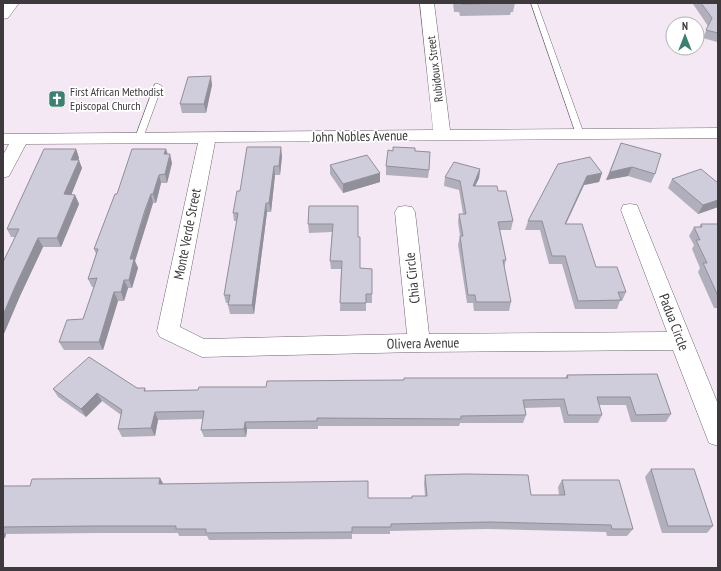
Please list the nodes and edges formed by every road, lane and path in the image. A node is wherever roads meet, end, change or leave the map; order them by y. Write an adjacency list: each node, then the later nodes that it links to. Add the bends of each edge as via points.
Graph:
1 (12, 3): 4 (street)
2 (427, 3): 8 (street, Rubidoux Street)
3 (534, 3): 7 (lane)
4 (3, 15)
5 (158, 86): 9 (lane)
6 (718, 133): 7 (street, John Nobles Avenue)
7 (580, 134): 8 (street, John Nobles Avenue)
8 (442, 135): 10 (street, John Nobles Avenue)
9 (139, 138): 10 (street, John Nobles Avenue); 12 (street, John Nobles Avenue)
10 (207, 138): 16 (street, Monte Verde Street)
11 (3, 139): 12 (street, John Nobles Avenue)
12 (20, 139): 13 (street)
13 (3, 172)
14 (630, 210): 17 (street, Padua Circle)
15 (405, 212): 18 (street, Chia Circle)
16 (168, 331): 18 (street, Olivera Avenue, via 202,348)
17 (682, 341): 18 (street, Olivera Avenue); 19 (street, Padua Circle)
18 (419, 343)
19 (718, 435)

